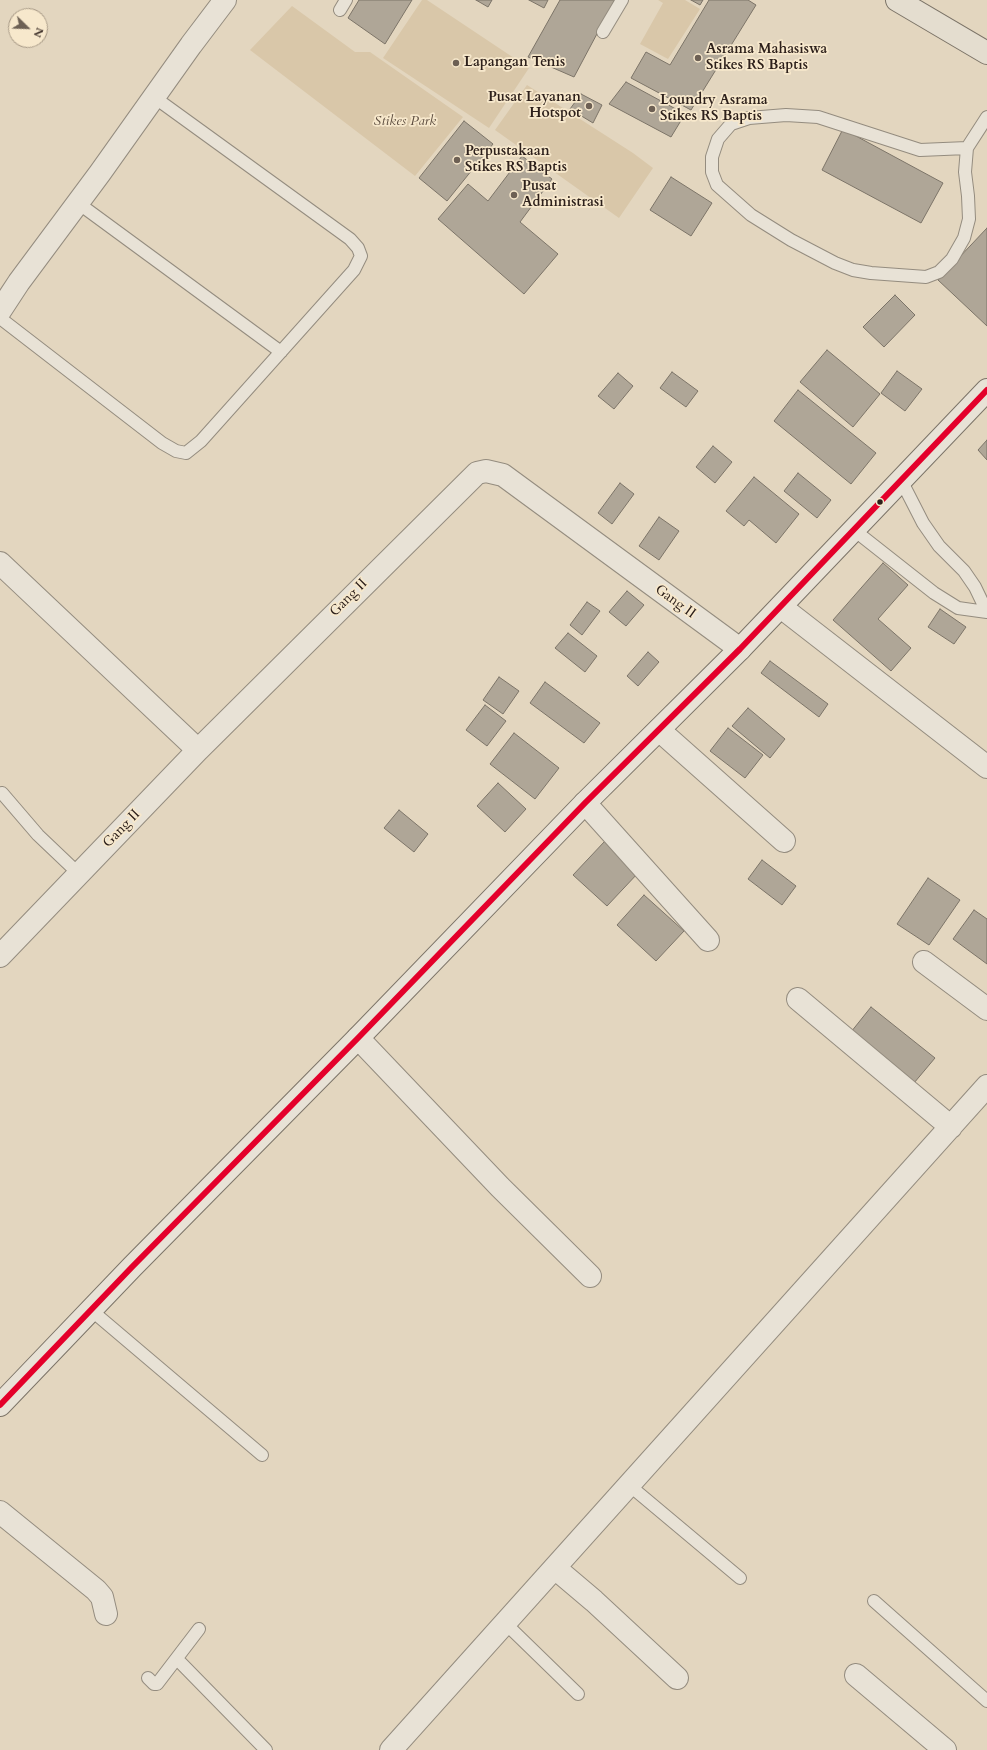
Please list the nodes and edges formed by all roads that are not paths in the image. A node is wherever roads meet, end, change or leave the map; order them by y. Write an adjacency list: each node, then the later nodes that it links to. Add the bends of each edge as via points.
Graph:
1 (225, 0): 6 (street)
2 (622, 0): 4 (lane)
3 (897, 0): 5 (main road)
4 (603, 32)
5 (987, 53)
6 (154, 97): 9 (street); 12 (lane, via 350,239 358,248 361,256 354,270)
7 (987, 117): 8 (lane)
8 (967, 148): 8 (lane, via 920,150 818,117 786,115 748,118 731,124 718,140 712,157 712,172 717,186 751,215 835,263 871,273 926,277 939,272 952,259 964,238 969,219 964,172)
9 (78, 203): 10 (street); 12 (lane)
10 (0, 311)
11 (0, 318): 12 (lane, via 162,443 186,453 201,441)
12 (281, 352)
13 (987, 390): 14 (street)
14 (901, 480): 15 (street); 18 (lane, via 923,523 939,546 964,571)
15 (854, 530): 17 (street); 18 (lane, via 934,593 958,608)
16 (0, 563): 21 (street)
17 (781, 607): 19 (street); 22 (street)
18 (987, 612)
19 (740, 649): 20 (street); 21 (street, Gang II, via 503,475 486,471 469,478)
20 (659, 730): 24 (street); 25 (street)
21 (198, 750): 26 (street, Gang II)
22 (987, 767)
23 (2, 793): 26 (lane, via 38,835)
24 (585, 803): 27 (street); 32 (street)
25 (784, 841)
26 (79, 874): 28 (street, Gang II)
27 (708, 940)
28 (0, 956)
29 (924, 962): 31 (street)
30 (798, 999): 34 (street)
31 (987, 1009)
32 (358, 1038): 35 (street, via 500,1187); 36 (street)
33 (987, 1086): 34 (street)
34 (951, 1127): 39 (street)
35 (590, 1276)
36 (91, 1310): 37 (street); 38 (lane)
37 (0, 1405)
38 (262, 1454)
39 (629, 1485): 41 (street); 42 (lane)
40 (0, 1512): 44 (street, via 96,1590 102,1597)
41 (555, 1568): 45 (street); 50 (street)
42 (740, 1578)
43 (874, 1601): 52 (lane)
44 (106, 1614)
45 (505, 1623): 51 (lane); 53 (street)
46 (199, 1629): 47 (lane)
47 (177, 1659): 49 (lane, via 156,1684); 54 (lane)
48 (856, 1676): 55 (street)
49 (148, 1678)
50 (677, 1678)
51 (578, 1694)
52 (987, 1701)
53 (399, 1747)
54 (266, 1750)
55 (945, 1750)

